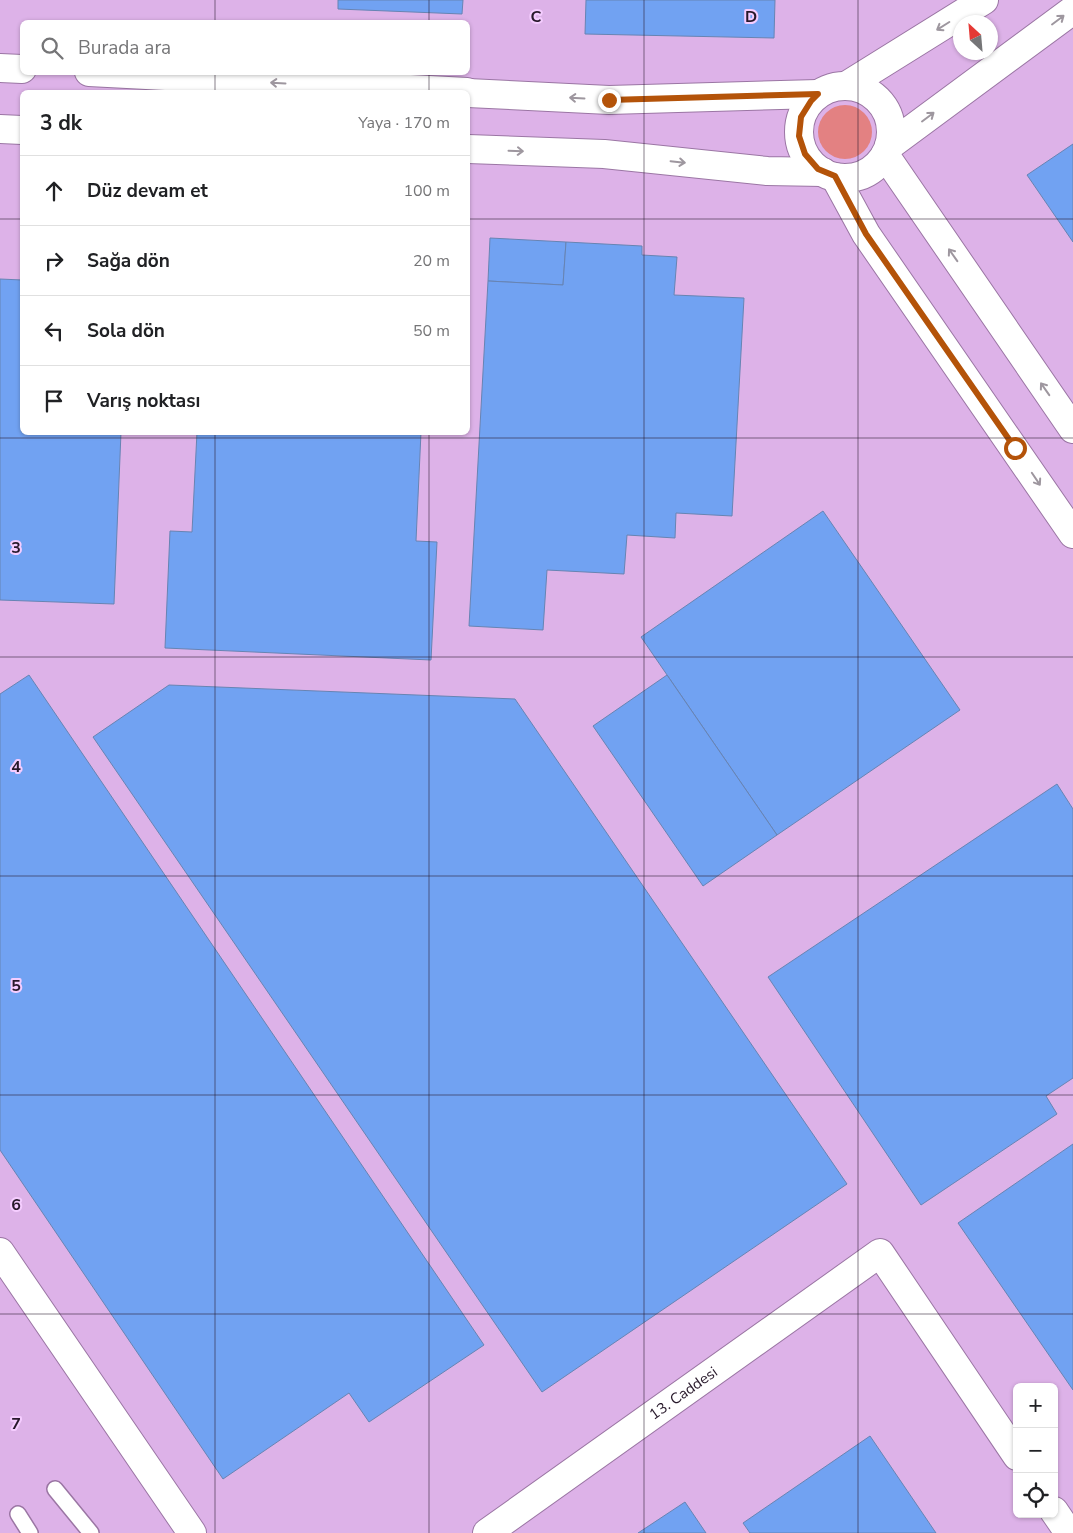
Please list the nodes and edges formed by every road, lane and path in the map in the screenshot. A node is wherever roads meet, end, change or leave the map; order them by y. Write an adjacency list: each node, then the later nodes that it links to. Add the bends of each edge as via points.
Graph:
1 (984, 0): 6 (street, one-way to 6)
2 (1073, 10): 13 (street, one-way to 2)
3 (0, 68): 4 (street)
4 (20, 69)
5 (146, 75): 7 (street, one-way to 5)
6 (846, 86): 9 (street, via 836,86); 13 (street, via 864,90 885,109 891,127)
7 (429, 90)
8 (470, 92): 9 (street, one-way to 8, via 609,100)
9 (818, 94): 14 (street, via 801,117 799,136 810,162)
10 (0, 130): 11 (street)
11 (20, 130)
12 (470, 148): 14 (street, one-way to 14, via 604,154 767,172)
13 (887, 150): 14 (street, via 879,163 863,174 854,177); 15 (street, one-way to 13)
14 (829, 174): 16 (street, one-way to 16, via 866,234)
15 (1073, 429)
16 (1073, 534)
17 (0, 1252): 24 (street)
18 (1013, 1450): 25 (street, 13. Caddesi, via 880,1253)
19 (55, 1489): 23 (lane)
20 (18, 1514): 22 (lane)
21 (1058, 1517): 26 (street)
22 (30, 1533)
23 (91, 1533)
24 (192, 1533)
25 (486, 1533)
26 (1069, 1533)

